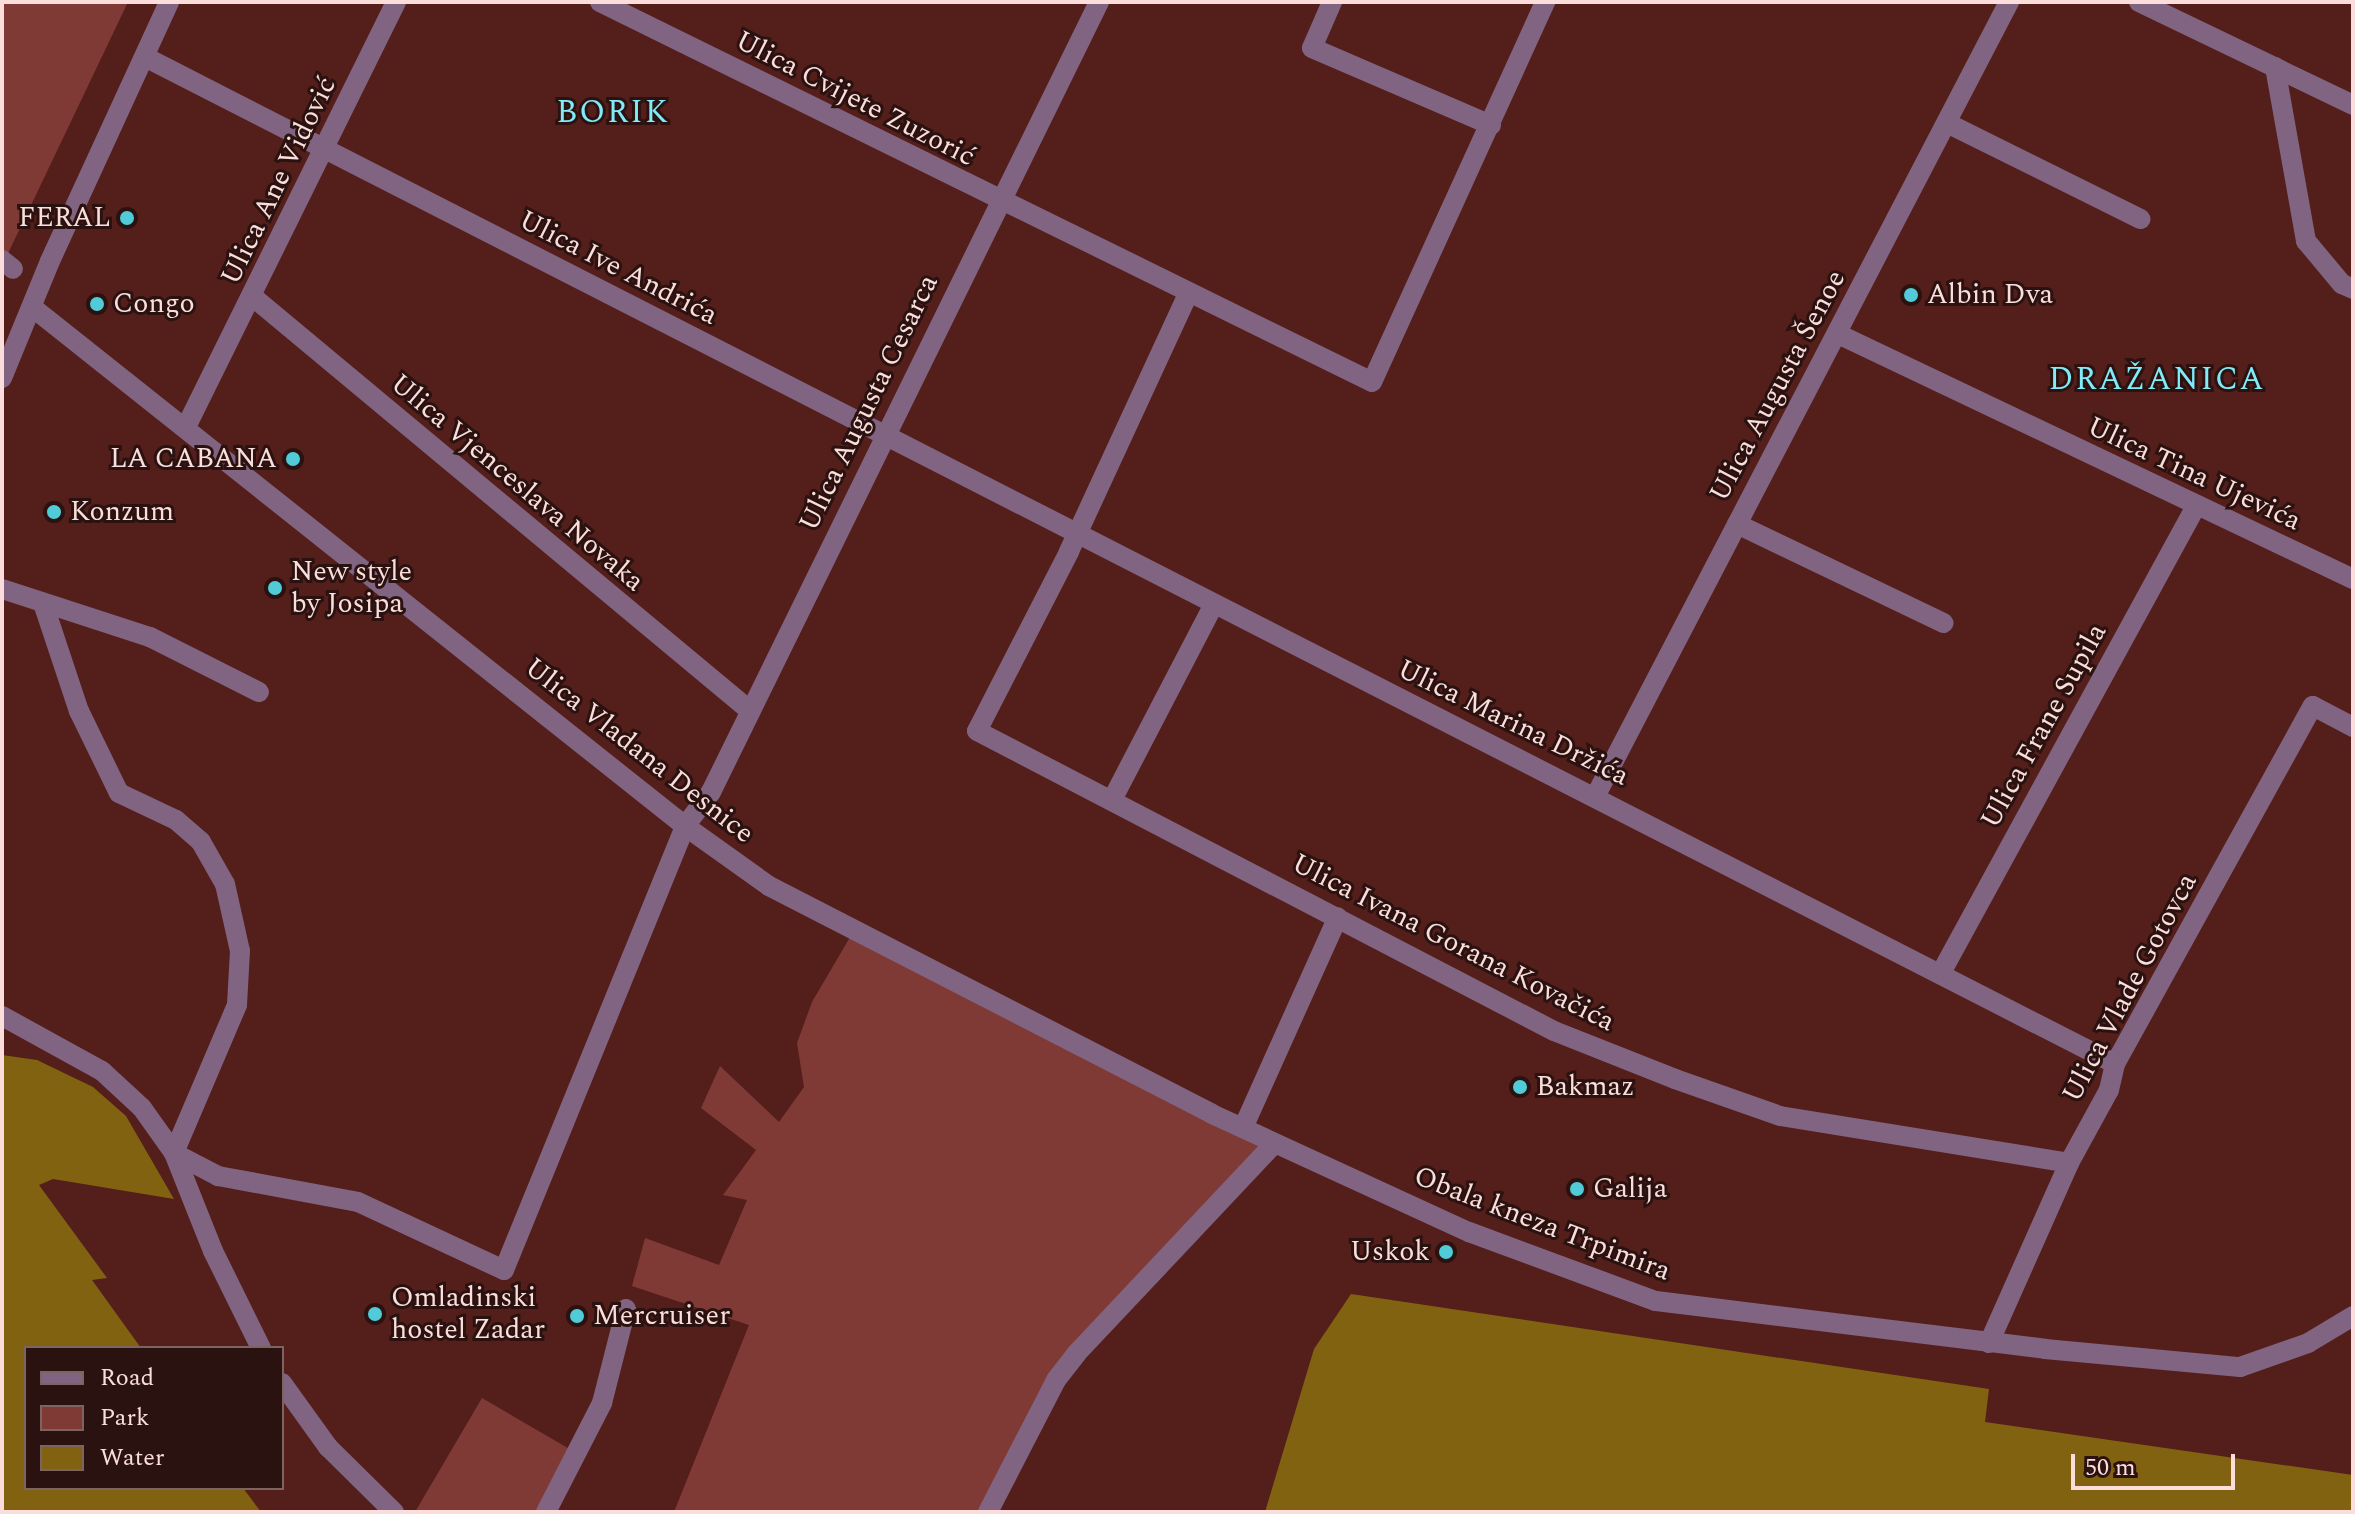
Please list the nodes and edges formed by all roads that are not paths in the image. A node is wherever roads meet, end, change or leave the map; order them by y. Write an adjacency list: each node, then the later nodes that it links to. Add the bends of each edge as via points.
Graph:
1 (169, 2): 9 (street)
2 (396, 2): 14 (street, Ulica Ane Vidović)
3 (600, 2): 15 (street, Ulica Cvijete Zuzorić)
4 (1099, 2): 15 (street, Ulica Augusta Cesarca)
5 (1332, 2): 13 (street, via 1312,48)
6 (1545, 2): 13 (street)
7 (2009, 2): 12 (street, Ulica Augusta Šenoe)
8 (2139, 2): 10 (street)
9 (145, 57): 14 (street, Ulica Ive Andrića); 20 (street)
10 (2275, 67): 11 (street); 17 (street, via 2306,241 2342,284)
11 (2353, 105)
12 (1947, 123): 16 (street); 21 (street, Ulica Augusta Šenoe)
13 (1491, 125): 18 (street, Ulica Cvijete Zuzorić, via 1372,382)
14 (327, 151): 19 (street, Ulica Ane Vidović); 24 (street, Ulica Ive Andrića)
15 (1000, 203): 18 (street, Ulica Cvijete Zuzorić); 24 (street, Ulica Augusta Cesarca)
16 (2140, 219)
17 (2353, 289)
18 (1188, 294): 27 (street)
19 (253, 297): 23 (street, Ulica Ane Vidović); 34 (street, Ulica Vjenceslava Novaka)
20 (32, 307): 22 (street); 23 (street, Ulica Vladana Desnice)
21 (1838, 334): 25 (street, Ulica Tina Ujevića); 26 (street, Ulica Augusta Šenoe)
22 (2, 378)
23 (186, 427): 38 (street, Ulica Vladana Desnice)
24 (884, 434): 27 (street, Ulica Marina Držića); 34 (street, Ulica Augusta Cesarca)
25 (2195, 508): 28 (street, Ulica Tina Ujevića); 40 (street, Ulica Frane Supila)
26 (1737, 524): 32 (street); 36 (street, Ulica Augusta Šenoe)
27 (1077, 533): 31 (street, Ulica Marina Držića); 37 (street, Ulica Ivana Gorana Kovačića, via 977,731)
28 (2353, 579)
29 (2, 589): 30 (street)
30 (44, 606): 33 (street, via 150,637); 45 (street, via 79,711 119,793 176,820 201,842 225,884 240,951 237,1005)
31 (1213, 606): 36 (street, Ulica Marina Držića); 37 (street)
32 (1944, 623)
33 (259, 692)
34 (748, 709): 38 (street, Ulica Augusta Cesarca, via 711,792)
35 (2353, 727): 42 (street, Ulica Vlade Gotovca, via 2313,706)
36 (1596, 795): 40 (street, Ulica Marina Držića)
37 (1112, 800): 39 (street, Ulica Ivana Gorana Kovačića)
38 (685, 826): 43 (street, Ulica Vladana Desnice, via 769,886 853,932); 45 (street, Ulica Augusta Cesarca, via 504,1270 358,1202 218,1176)
39 (1338, 917): 43 (street); 46 (street, Ulica Ivana Gorana Kovačića, via 1554,1031 1780,1116)
40 (1942, 971): 42 (street, Ulica Marina Držića)
41 (2, 1016): 45 (street, via 102,1071 142,1108)
42 (2115, 1064): 46 (street, Ulica Vlade Gotovca, via 2109,1090)
43 (1243, 1128): 44 (street, Ulica Vladana Desnice)
44 (1274, 1144): 49 (street, Obala kneza Trpimira, via 1469,1232 1656,1301); 54 (street, via 1076,1354 1056,1380)
45 (174, 1153): 50 (street, via 213,1251)
46 (2069, 1163): 49 (street, Ulica Vlade Gotovca)
47 (626, 1309): 53 (street, via 602,1403)
48 (2353, 1316): 49 (street, Obala kneza Trpimira, via 2308,1343 2240,1367)
49 (1989, 1343)
50 (260, 1346)
51 (284, 1386): 52 (street, via 328,1447)
52 (394, 1512)
53 (546, 1512)
54 (988, 1512)

